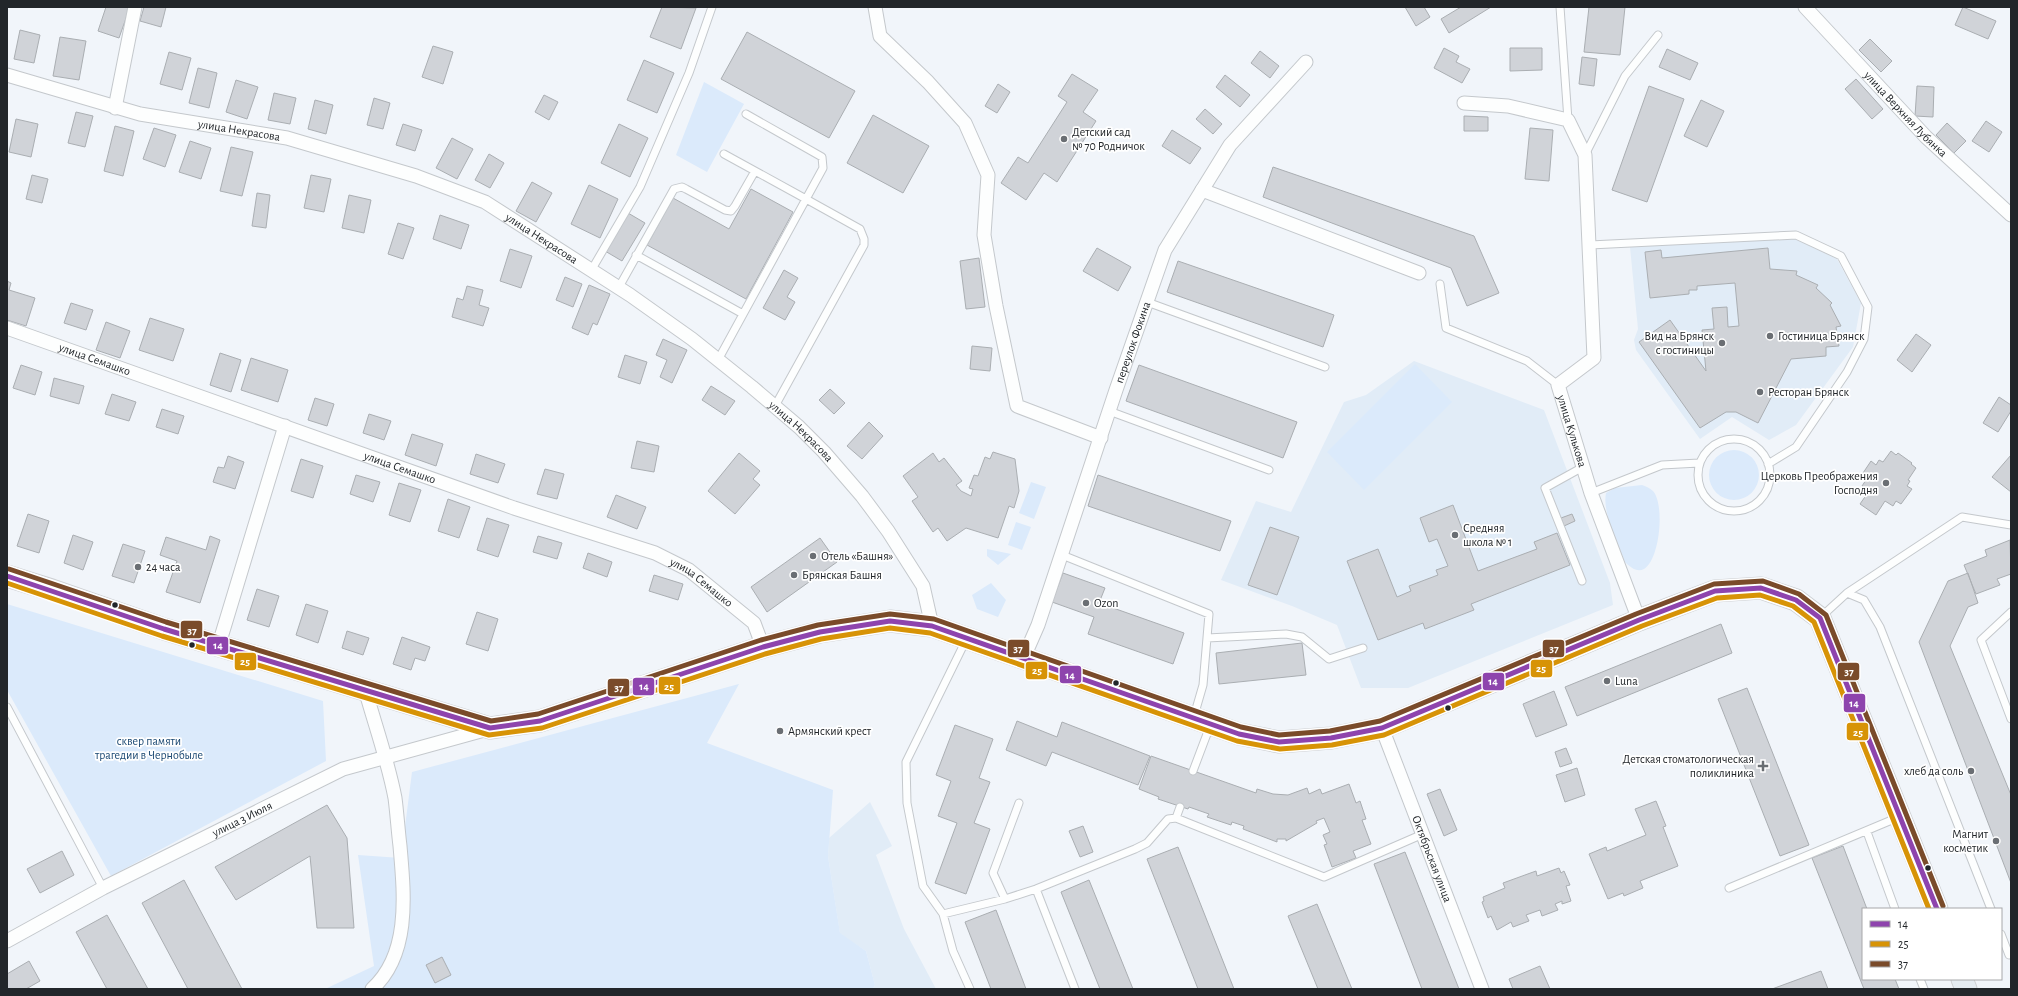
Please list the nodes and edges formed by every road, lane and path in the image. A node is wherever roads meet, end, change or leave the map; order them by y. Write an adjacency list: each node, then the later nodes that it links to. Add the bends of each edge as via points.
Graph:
1 (135, 7): 10 (street)
2 (712, 7): 21 (lane, via 689,73 640,187)
3 (875, 7): 34 (street, via 880,36 928,82 965,123 988,175 984,235 1017,406)
4 (1560, 7): 12 (lane)
5 (1805, 7): 18 (street, улица Верхняя Лубянка, via 1926,137)
6 (1658, 35): 14 (lane, via 1625,76)
7 (1306, 62): 16 (street, переулок Фокина, via 1230,145)
8 (7, 75): 10 (street, улица Некрасова)
9 (1464, 103): 12 (street, via 1508,106)
10 (115, 108): 21 (street, улица Некрасова, via 287,138 416,176 485,202)
11 (746, 114): 17 (lane, via 822,157 823,168)
12 (1568, 120): 14 (street)
13 (724, 154): 15 (lane)
14 (1585, 155): 19 (street, улица Кулькова)
15 (755, 171): 17 (lane); 20 (lane, via 730,211 682,187 674,189)
16 (1202, 190): 22 (street); 25 (street, переулок Фокина, via 1166,250)
17 (806, 199): 26 (lane); 31 (lane, via 860,229 864,244)
18 (2011, 215)
19 (1590, 245): 30 (street, улица Кулькова, via 1594,358); 36 (lane, via 1796,235 1842,256 1868,307 1864,339 1847,372 1796,447)
20 (636, 255): 24 (lane); 26 (lane)
21 (592, 269): 24 (street, улица Некрасова)
22 (1420, 273)
23 (1440, 284): 30 (lane, via 1446,328 1527,361)
24 (619, 287): 28 (street, улица Некрасова)
25 (1147, 302): 29 (lane); 32 (street, переулок Фокина)
26 (743, 314): 28 (lane)
27 (7, 328): 33 (street, улица Семашко)
28 (718, 360): 31 (street, улица Некрасова)
29 (1325, 367)
30 (1558, 385): 37 (street, улица Кулькова)
31 (776, 406): 48 (street, улица Некрасова, via 824,452 888,531 923,586)
32 (1109, 411): 34 (street, переулок Фокина); 38 (lane)
33 (285, 426): 51 (street); 52 (street, улица Семашко, via 514,508 655,553 690,570 754,623)
34 (1100, 438): 41 (street, переулок Фокина)
35 (1699, 463): 36 (lane, via 1714,444 1737,438 1759,448); 36 (lane, via 1699,487 1705,498 1725,511 1737,512 1754,506 1766,493 1770,481); 39 (lane, via 1662,466)
36 (1768, 464)
37 (1583, 467): 39 (street, улица Кулькова); 43 (lane, via 1544,488)
38 (1270, 470)
39 (1591, 493): 47 (street, улица Кулькова)
40 (2011, 525): 44 (lane, via 1962,517)
41 (1062, 555): 50 (lane, via 1209,614); 54 (street, переулок Фокина)
42 (7, 576): 51 (main road, via 164,629)
43 (1582, 581)
44 (1847, 593): 46 (lane); 75 (lane, via 1864,600 1880,627)
45 (2011, 612): 57 (lane, via 1981,640)
46 (1820, 618): 47 (main road, via 1796,600 1761,588 1715,591); 65 (main road)
47 (1639, 620): 60 (main road)
48 (932, 626): 49 (main road); 52 (main road, via 890,621 820,632)
49 (967, 638): 54 (main road); 76 (lane, via 906,762 907,804 923,886)
50 (1207, 638): 53 (lane, via 1286,634 1302,638 1329,659); 58 (lane)
51 (219, 644): 55 (main road)
52 (763, 647): 59 (main road, via 540,721)
53 (1363, 648)
54 (1024, 657): 58 (main road)
55 (365, 689): 59 (main road); 61 (street)
56 (7, 708): 69 (lane)
57 (2011, 719)
58 (1202, 722): 60 (main road, via 1239,734 1279,742 1331,738); 62 (lane)
59 (490, 728): 61 (street, улица 3 Июля)
60 (1382, 728): 68 (street, Октябрьская улица)
61 (384, 756): 69 (street, улица 3 Июля, via 343,769); 80 (street, via 395,798 404,914 391,963 383,980)
62 (1193, 771)
63 (1019, 803): 72 (lane, via 993,873)
64 (1180, 807): 66 (lane)
65 (1900, 817): 67 (lane); 74 (main road)
66 (1176, 818): 68 (lane, via 1324,877); 71 (lane, via 1168,819 1147,843)
67 (1867, 832): 70 (lane); 73 (lane)
68 (1423, 834): 83 (street, Октябрьская улица)
69 (103, 888): 78 (street, улица 3 Июля)
70 (1729, 888)
71 (1036, 889): 72 (lane); 82 (lane)
72 (1005, 899): 76 (lane)
73 (1895, 908)
74 (1937, 908)
75 (1991, 908)
76 (943, 914): 81 (lane, via 953,951)
77 (2002, 936): 79 (lane)
78 (7, 941)
79 (2010, 955)
80 (372, 989)
81 (970, 989)
82 (1075, 989)
83 (1482, 989)

